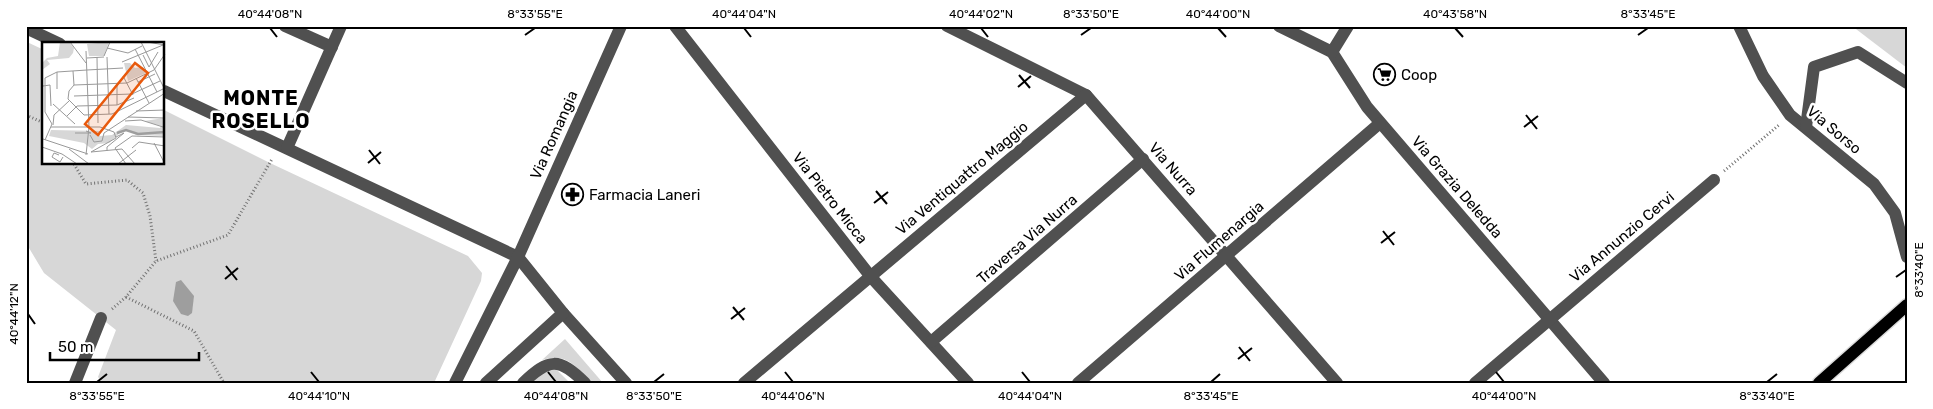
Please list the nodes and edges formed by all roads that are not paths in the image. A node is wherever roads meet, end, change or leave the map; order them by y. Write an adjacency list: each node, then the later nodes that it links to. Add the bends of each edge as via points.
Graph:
1 (285, 26): 11 (street)
2 (341, 26): 11 (street)
3 (621, 26): 22 (street, Via Romangia)
4 (675, 26): 24 (street, Via Pietro Micca)
5 (947, 26): 15 (street, Via Nurra)
6 (1279, 26): 12 (street)
7 (1348, 26): 12 (street)
8 (1739, 26): 17 (street, Via Sorso, via 1763,76 1790,114)
9 (26, 28): 10 (street)
10 (56, 42)
11 (332, 47): 18 (street)
12 (1332, 52): 16 (street, Via Grazia Deledda)
13 (1907, 84): 17 (street, via 1858,52 1814,67)
14 (165, 91): 18 (street)
15 (1086, 95): 19 (street, Via Nurra); 24 (street, Via Ventiquattro Maggio)
16 (1380, 123): 21 (street, Via Flumenargia); 28 (street, Via Grazia Deledda)
17 (1806, 127): 23 (street, Via Sorso, via 1874,184 1895,213)
18 (283, 146): 22 (street)
19 (1143, 159): 21 (street, Via Nurra); 29 (street, Traversa Via Nurra)
20 (1714, 180): 28 (street, Via Annunzio Cervi)
21 (1227, 255): 38 (street, Via Flumenargia); 39 (street, Via Nurra)
22 (518, 257): 26 (street); 31 (street, Via Romangia)
23 (1907, 257)
24 (871, 277): 29 (street, Via Pietro Micca); 36 (street, Via Ventiquattro Maggio)
25 (1907, 305): 42 (main road)
26 (563, 313): 32 (street); 35 (street)
27 (101, 318): 30 (street)
28 (1550, 319): 40 (street, Via Annunzio Cervi); 41 (street, Via Grazia Deledda)
29 (931, 342): 37 (street, Via Pietro Micca)
30 (75, 383)
31 (455, 383)
32 (486, 383)
33 (523, 383): 34 (street, via 542,366 552,363 575,373)
34 (585, 383)
35 (626, 383)
36 (744, 383)
37 (968, 383)
38 (1078, 383)
39 (1337, 383)
40 (1475, 383)
41 (1604, 383)
42 (1820, 383)

